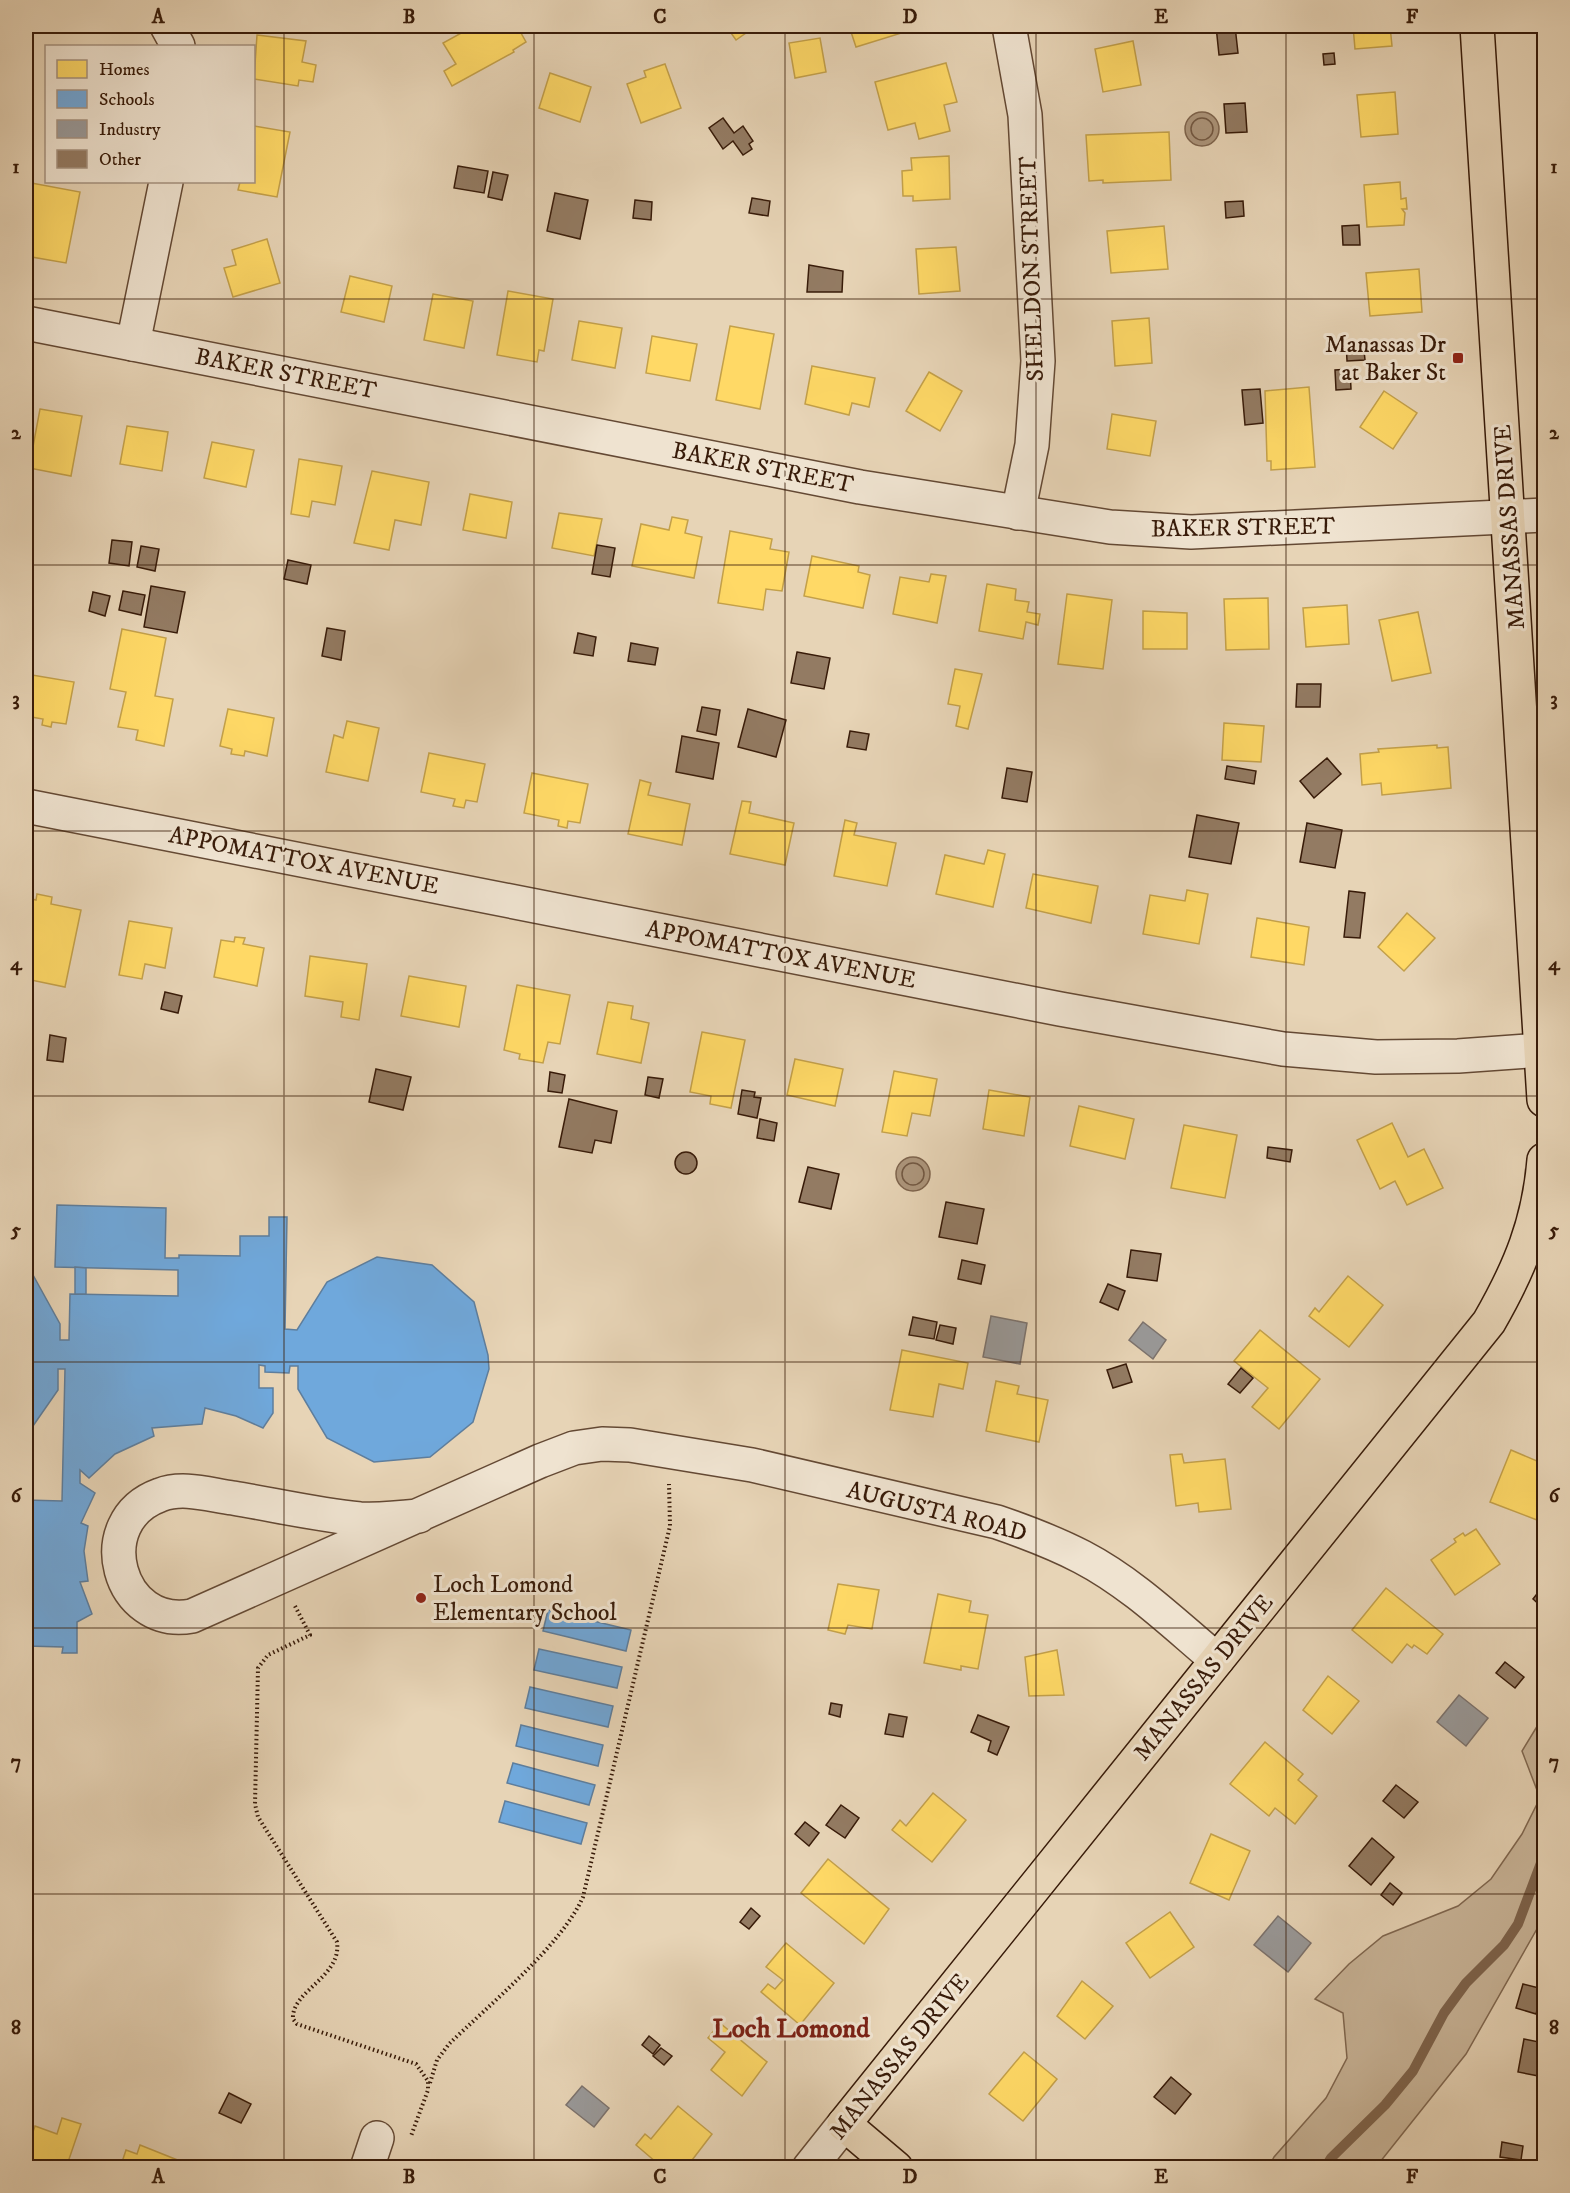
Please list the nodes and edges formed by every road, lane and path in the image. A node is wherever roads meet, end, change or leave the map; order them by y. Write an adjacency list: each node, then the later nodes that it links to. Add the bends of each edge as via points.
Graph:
1 (167, 26): 4 (street)
2 (1009, 26): 8 (street, SHELDON STREET, via 1025,116 1038,361 1032,445)
3 (1477, 26): 10 (main road, MANASSAS DRIVE)
4 (177, 45)
5 (166, 183): 7 (street)
6 (26, 323): 7 (street, BAKER STREET)
7 (133, 344): 8 (street, BAKER STREET, via 860,487)
8 (1018, 513): 10 (street, BAKER STREET, via 1110,527 1191,532)
9 (1545, 515): 10 (street, BAKER STREET)
10 (1508, 517): 12 (main road, MANASSAS DRIVE)
11 (26, 806): 12 (street, APPOMATTOX AVENUE, via 1048,1007 1283,1049 1376,1057)
12 (1542, 1050): 13 (main road, MANASSAS DRIVE)
13 (1545, 1100)
14 (1545, 1160): 18 (main road, MANASSAS DRIVE, via 1533,1229 1515,1277 1489,1322)
15 (674, 1453): 16 (street, AUGUSTA ROAD, via 630,1445 574,1448); 18 (street, AUGUSTA ROAD, via 752,1465 997,1522 1030,1534 1083,1558 1132,1590); 19 (path, via 667,1492 670,1526 583,1897 559,1935 449,2044 437,2060)
16 (419, 1516): 17 (street, AUGUSTA ROAD); 17 (street, AUGUSTA ROAD, via 360,1519 178,1491 162,1494 142,1505 126,1522 121,1536 119,1560 125,1583 134,1597 161,1614 192,1616)
17 (281, 1577): 19 (path, via 310,1635 268,1655 258,1668 255,1804 264,1831 338,1942 335,1963 296,2007 293,2019 297,2024 409,2060 422,2070)
18 (1217, 1660): 20 (main road, MANASSAS DRIVE)
19 (428, 2090): 21 (path, via 405,2152)
20 (844, 2124): 22 (street, MANASSAS DRIVE); 23 (main road)
21 (373, 2150)
22 (809, 2168)
23 (896, 2168)

